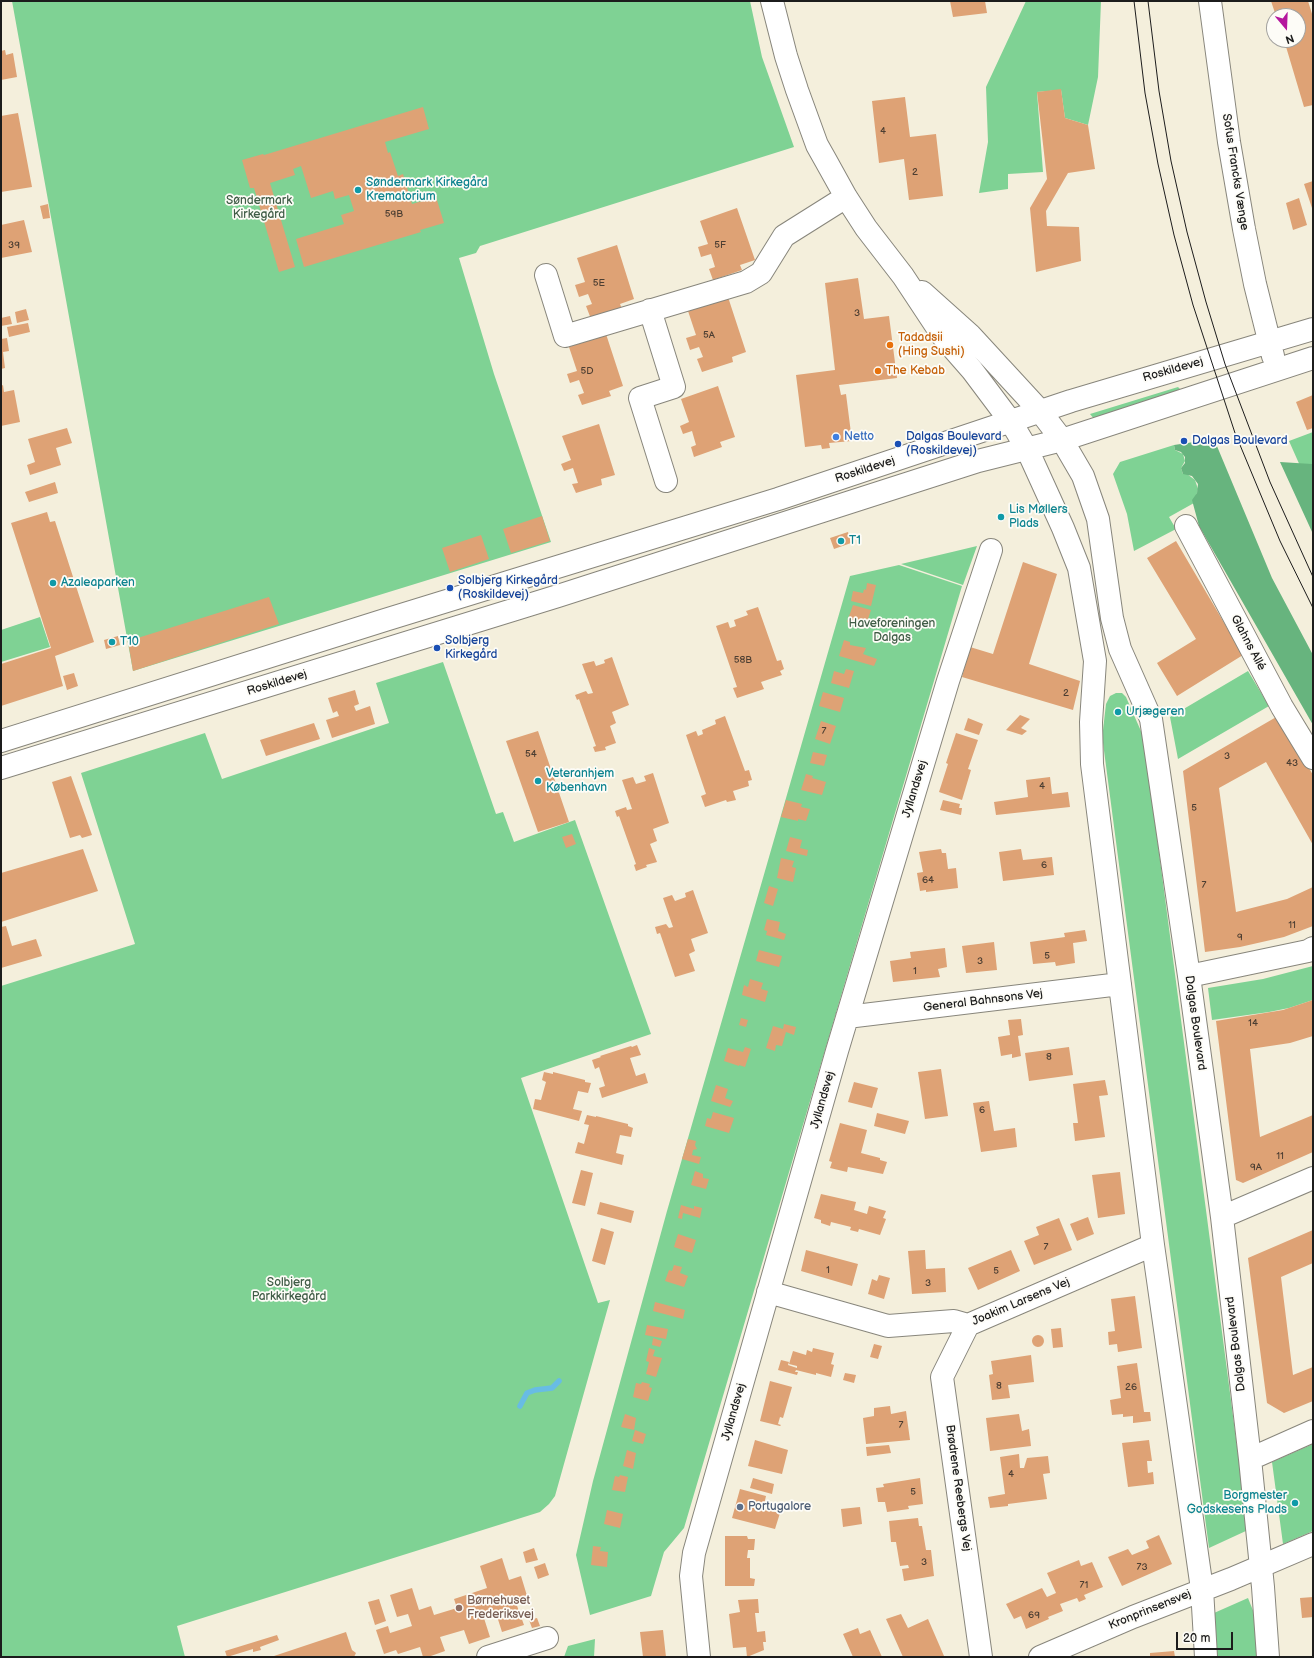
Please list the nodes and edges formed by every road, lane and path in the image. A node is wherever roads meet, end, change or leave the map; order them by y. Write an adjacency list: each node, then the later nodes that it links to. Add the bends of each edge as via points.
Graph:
1 (772, 1): 3 (street, via 786,56 817,145)
2 (1210, 1): 8 (street, Sofus Francks Vænge, via 1234,172 1255,284)
3 (846, 197): 5 (street); 6 (street, via 784,236 761,273 746,282)
4 (546, 276): 6 (street, via 565,336)
5 (903, 276): 11 (street, Dalgas Boulevard, via 970,335); 12 (street, via 944,338)
6 (650, 310): 15 (street, via 674,387 640,398)
7 (1313, 329): 8 (street, Roskildevej)
8 (1269, 342): 10 (street, Sofus Francks Vænge); 11 (street, Roskildevej)
9 (1313, 358): 10 (street, Roskildevej)
10 (1277, 369): 13 (street, Roskildevej)
11 (1040, 411): 12 (street, Roskildevej); 13 (street, Dalgas Boulevard)
12 (1011, 422): 14 (street); 18 (street, Roskildevej)
13 (1062, 440): 14 (street, Roskildevej); 26 (street, Dalgas Boulevard, via 1083,476 1098,519 1112,618 1120,649 1151,719)
14 (1027, 449): 19 (street, Roskildevej, via 978,461); 27 (street, via 1079,568 1095,661 1091,722 1092,764)
15 (666, 481)
16 (1186, 526): 23 (street, Glahns Allé, via 1282,707)
17 (991, 550): 28 (street, Jyllandsvej, via 948,681)
18 (509, 582): 19 (street); 20 (street, Roskildevej)
19 (517, 608): 22 (street, Roskildevej)
20 (29, 732): 21 (street, Roskildevej); 22 (street)
21 (1, 741)
22 (36, 757): 24 (street, Roskildevej)
23 (1313, 758)
24 (1, 768)
25 (1313, 948): 26 (street)
26 (1189, 976): 30 (street, Dalgas Boulevard)
27 (1120, 984): 28 (street, General Bahnsons Vej); 31 (street)
28 (847, 1017): 32 (street, Jyllandsvej)
29 (1313, 1178): 30 (street)
30 (1222, 1218): 35 (street, Dalgas Boulevard)
31 (1153, 1245): 33 (street, Joakim Larsens Vej); 38 (street)
32 (768, 1292): 33 (street, Joakim Larsens Vej, via 888,1326 954,1321); 41 (street, Jyllandsvej, via 694,1553 691,1576)
33 (968, 1325): 42 (street, Brødrene Reebergs Vej, via 942,1377)
34 (1313, 1432): 35 (street)
35 (1250, 1459): 37 (street, Dalgas Boulevard)
36 (1313, 1544): 37 (street)
37 (1261, 1565): 38 (street, Kronprinsensvej); 45 (street, Dalgas Boulevard)
38 (1202, 1589): 43 (street, Kronprinsensvej); 44 (street)
39 (547, 1638): 40 (street)
40 (488, 1657)
41 (699, 1657)
42 (981, 1657)
43 (1040, 1657)
44 (1206, 1657)
45 (1268, 1657)

